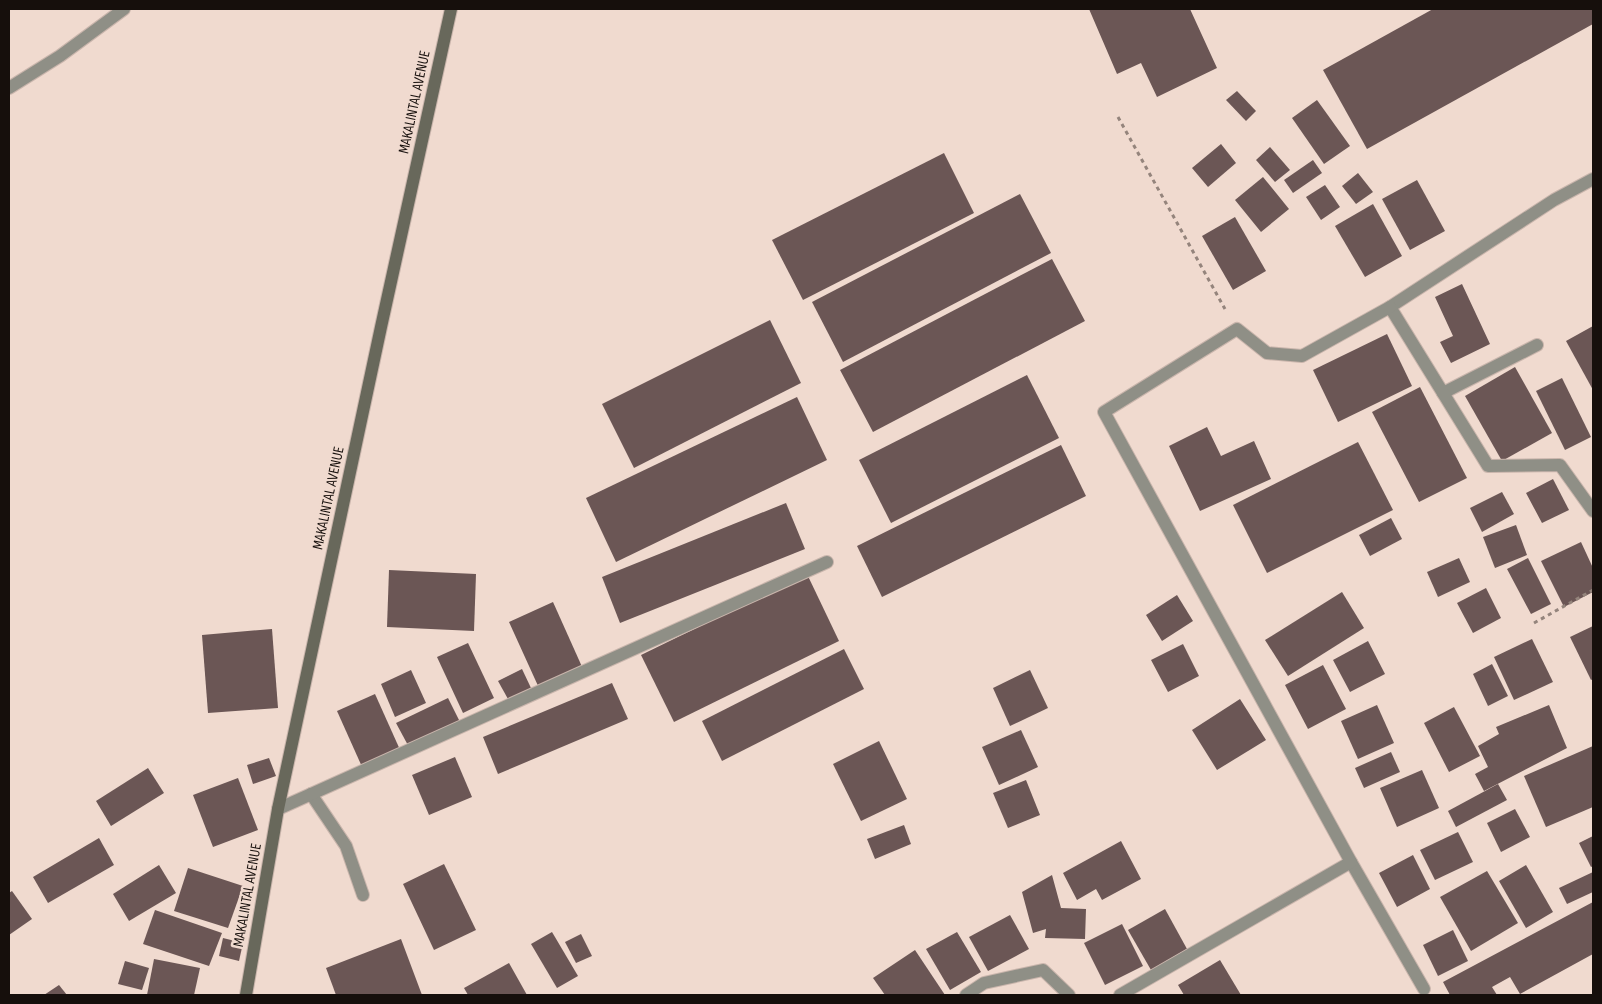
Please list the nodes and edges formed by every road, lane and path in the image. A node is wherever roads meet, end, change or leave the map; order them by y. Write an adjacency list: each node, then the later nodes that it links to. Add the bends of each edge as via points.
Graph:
1 (124, 9): 3 (street, via 60,56)
2 (451, 9): 15 (main road, MAKALINTAL AVENUE)
3 (9, 88)
4 (1118, 117): 7 (path)
5 (1593, 178): 6 (street)
6 (1390, 307): 7 (street, via 1302,356 1267,353); 9 (street)
7 (1237, 330): 16 (street, via 1104,412)
8 (1537, 345): 9 (street)
9 (1443, 392): 10 (street, via 1488,466 1560,466)
10 (1593, 511)
11 (827, 562): 14 (street)
12 (1593, 590): 13 (path)
13 (1534, 623)
14 (311, 794): 15 (street); 17 (street, via 346,846)
15 (278, 810): 19 (main road, MAKALINTAL AVENUE)
16 (1351, 862): 18 (street); 22 (street)
17 (363, 895)
18 (1424, 988)
19 (246, 995)
20 (966, 995): 21 (street, via 984,983 1043,970)
21 (1069, 995)
22 (1120, 995)

